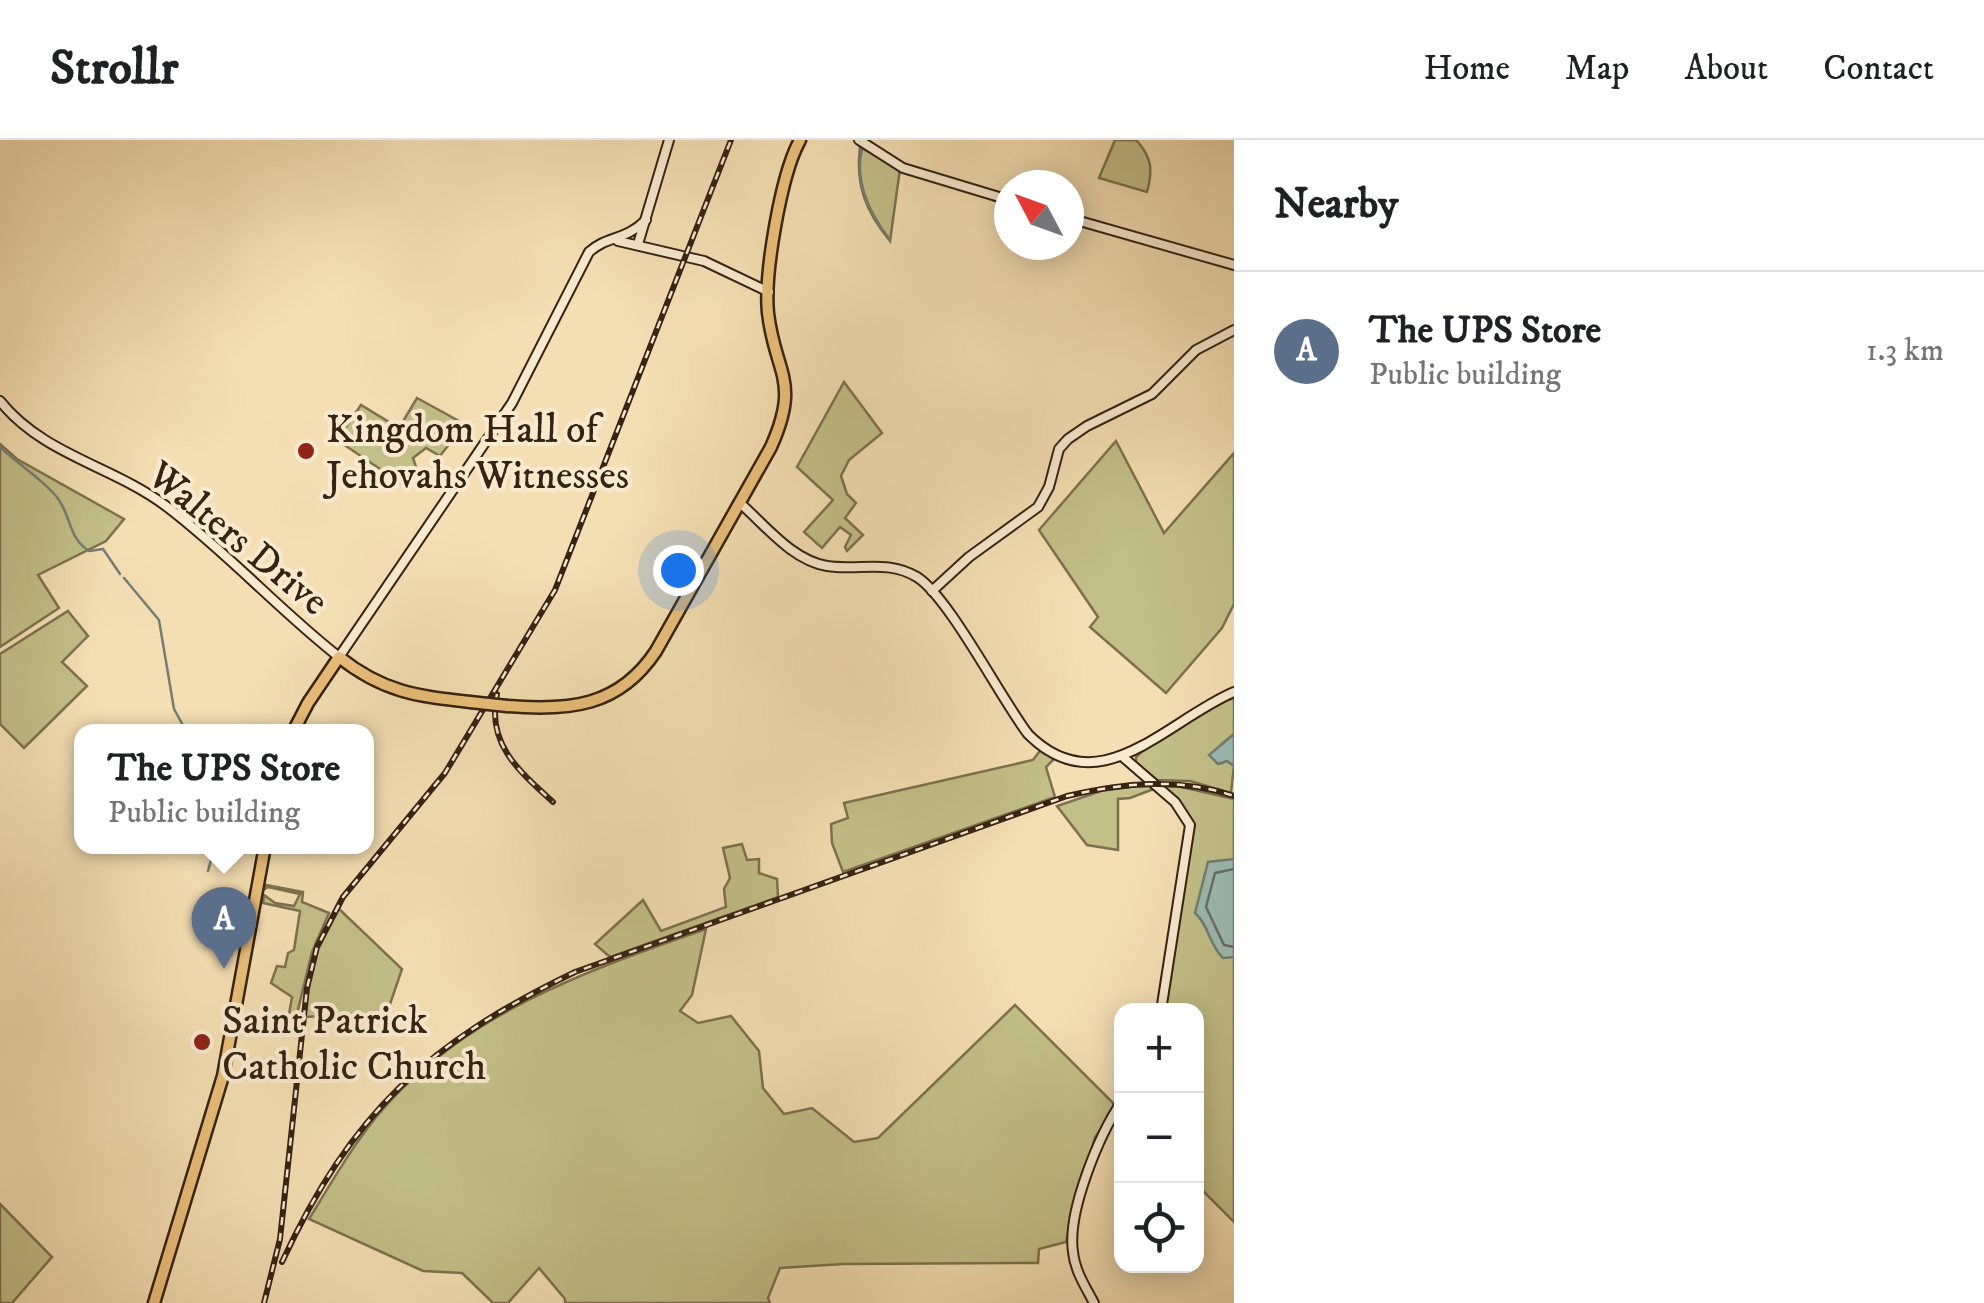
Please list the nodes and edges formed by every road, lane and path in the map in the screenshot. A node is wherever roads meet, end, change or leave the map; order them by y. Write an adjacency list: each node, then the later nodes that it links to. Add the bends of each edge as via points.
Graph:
1 (669, 140): 5 (street)
2 (800, 140): 11 (main road, via 782,190)
3 (859, 140): 4 (street, via 903,168)
4 (994, 195)
5 (646, 220): 7 (street); 9 (street)
6 (1084, 222): 10 (street)
7 (630, 234): 8 (street); 9 (street)
8 (611, 240): 9 (street); 16 (street, via 589,252 512,403)
9 (638, 244): 11 (street, via 725,269)
10 (1234, 265)
11 (769, 292): 14 (main road, via 785,408)
12 (1234, 330): 15 (street, via 1196,350 1152,394 1068,439 1038,508)
13 (0, 401): 16 (street, Walters Drive, via 40,439 170,509)
14 (740, 504): 15 (street, via 810,561 891,567); 17 (main road, bridge, via 656,650 630,680 594,702 560,710 470,702 391,690)
15 (932, 591): 21 (street, via 1042,748 1080,762)
16 (339, 657): 17 (main road); 18 (main road)
17 (356, 670): 18 (main road)
18 (326, 676): 20 (main road)
19 (1234, 692): 21 (street)
20 (299, 724)
21 (1122, 756): 23 (street, via 1175,802 1190,825)
22 (264, 854): 25 (main road, via 223,1076)
23 (1162, 1003)
24 (1114, 1115): 26 (street, via 1095,1148 1072,1234 1076,1266)
25 (154, 1303)
26 (1094, 1303)

